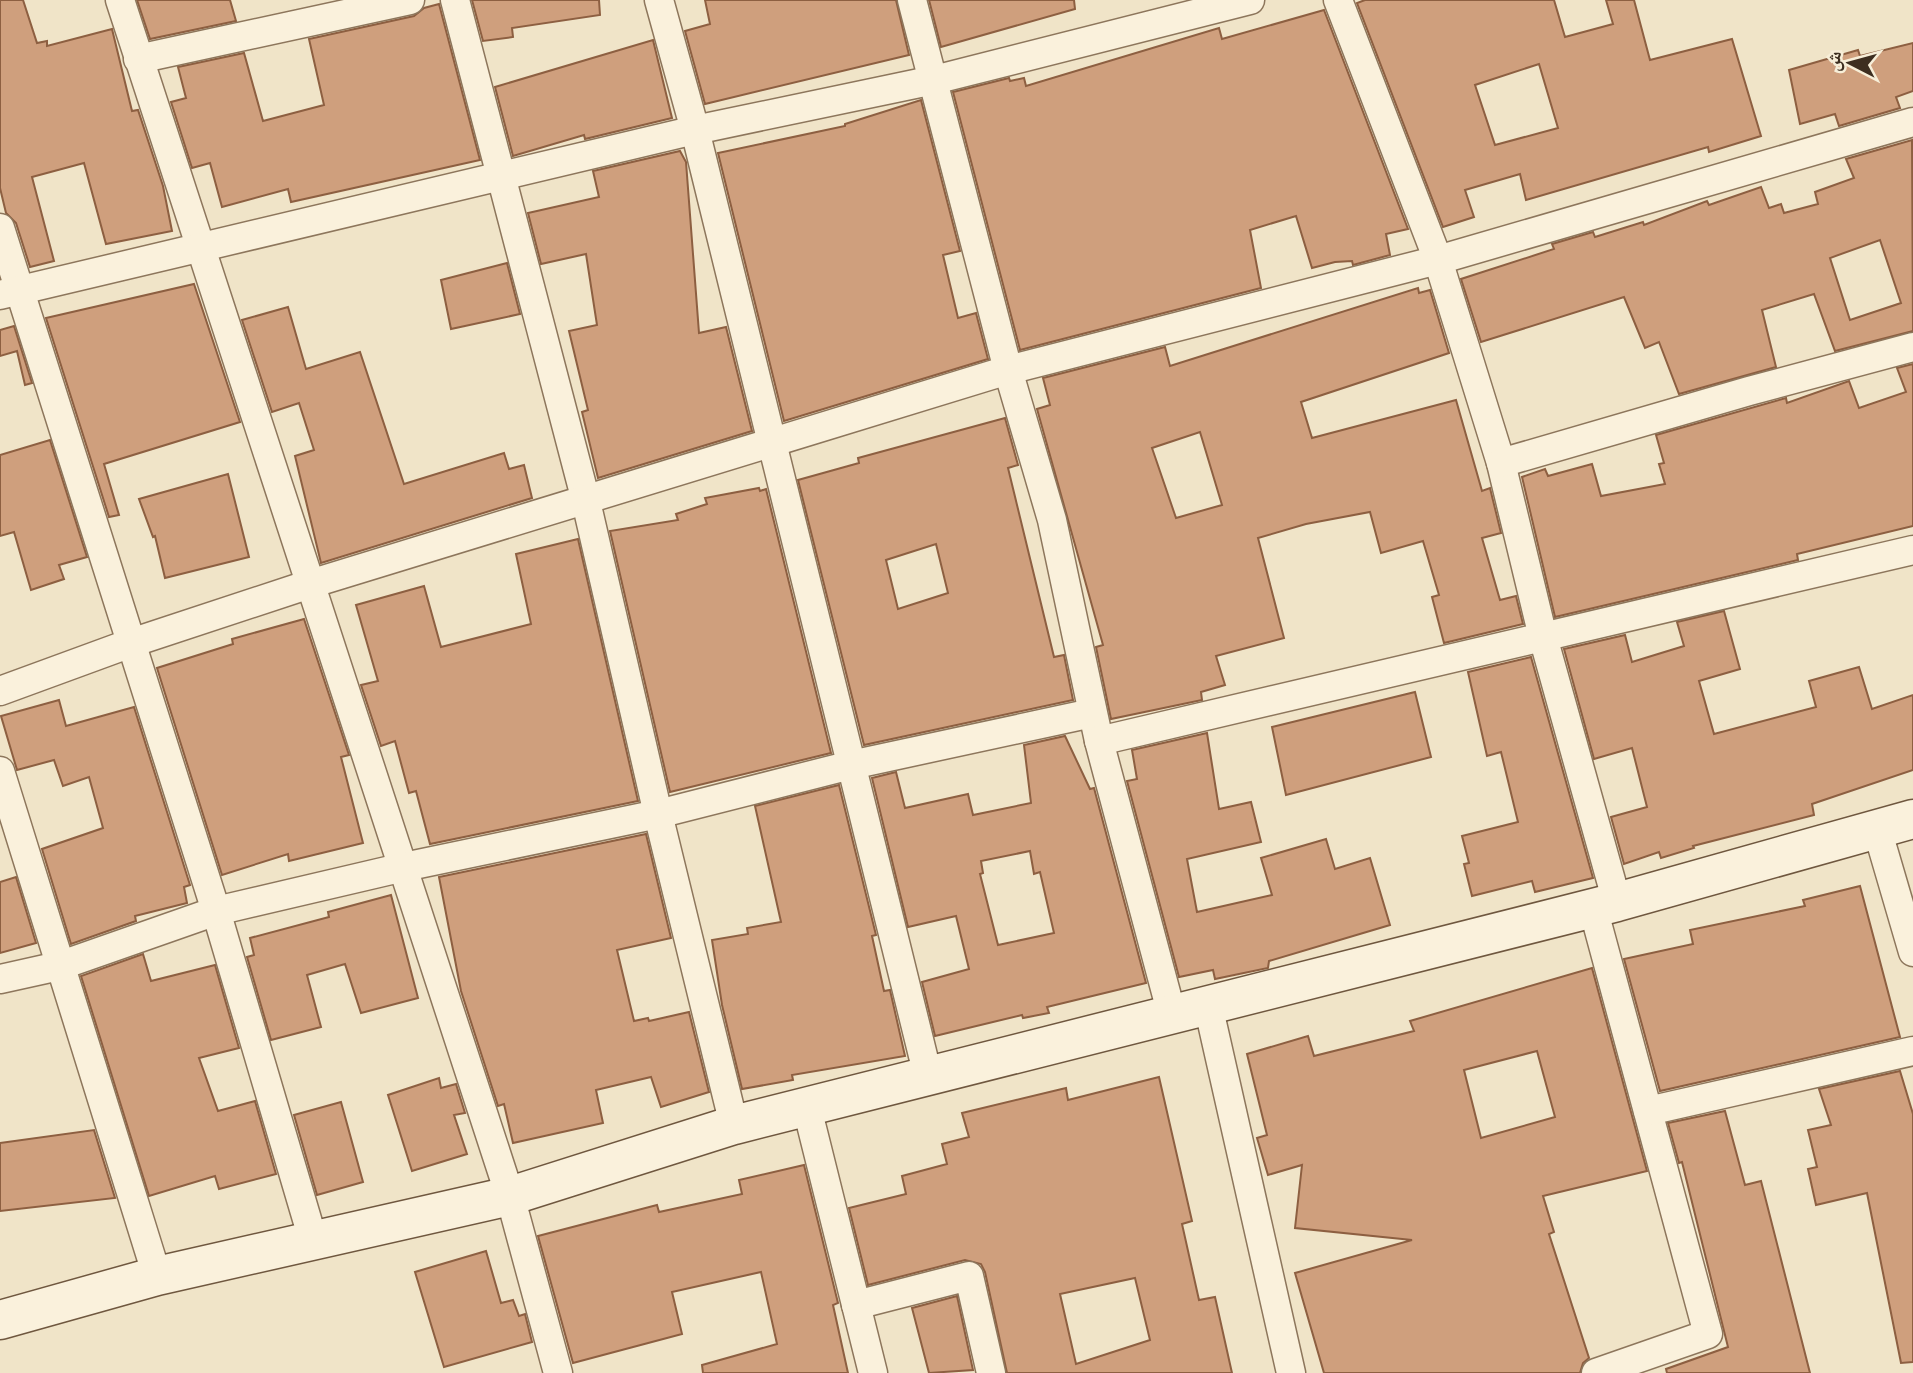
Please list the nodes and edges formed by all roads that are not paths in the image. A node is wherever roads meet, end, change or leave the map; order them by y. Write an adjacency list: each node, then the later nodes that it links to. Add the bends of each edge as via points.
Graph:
1 (120, 0): 8 (street)
2 (410, 0): 8 (street)
3 (455, 0): 12 (street)
4 (659, 0): 11 (street)
5 (912, 0): 9 (street)
6 (1250, 0): 9 (street)
7 (1338, 0): 15 (street)
8 (138, 59): 14 (street)
9 (934, 80): 11 (street); 18 (street)
10 (1913, 122): 15 (street)
11 (695, 130): 12 (street); 19 (street)
12 (502, 176): 14 (street); 21 (street)
13 (0, 228): 16 (street)
14 (202, 248): 16 (street); 23 (street)
15 (1438, 260): 18 (street); 20 (street)
16 (10, 293): 25 (street)
17 (1913, 347): 20 (street)
18 (1008, 370): 19 (street); 27 (street, via 1052,520)
19 (771, 443): 21 (street); 29 (street)
20 (1501, 463): 24 (street)
21 (585, 497): 23 (street); 31 (street)
22 (1913, 550): 24 (street)
23 (310, 584): 25 (street); 34 (street)
24 (1543, 637): 28 (street); 35 (street)
25 (131, 643): 26 (street); 36 (street)
26 (0, 691)
27 (1093, 713): 28 (street); 29 (street)
28 (1099, 741): 41 (street)
29 (850, 765): 31 (street); 43 (street)
30 (0, 771): 38 (street)
31 (658, 814): 34 (street); 46 (street)
32 (1913, 819): 33 (street)
33 (1877, 829): 35 (street); 37 (street)
34 (404, 867): 36 (street); 47 (street)
35 (1605, 905): 40 (street); 45 (street)
36 (216, 911): 38 (street); 48 (street)
37 (1913, 951)
38 (59, 967): 39 (street); 49 (street)
39 (0, 979)
40 (1208, 1005): 41 (street); 55 (street)
41 (1172, 1015): 43 (street)
42 (1913, 1051): 45 (street)
43 (928, 1076): 44 (street)
44 (807, 1108): 46 (street); 50 (street)
45 (1648, 1111): 56 (street, via 1708,1334)
46 (734, 1125): 47 (street)
47 (510, 1196): 48 (street); 52 (street)
48 (314, 1243): 49 (street)
49 (157, 1276): 51 (street)
50 (856, 1305): 53 (street); 54 (street, via 969,1276)
51 (0, 1320)
52 (558, 1373)
53 (873, 1373)
54 (991, 1373)
55 (1292, 1373)
56 (1596, 1373)

